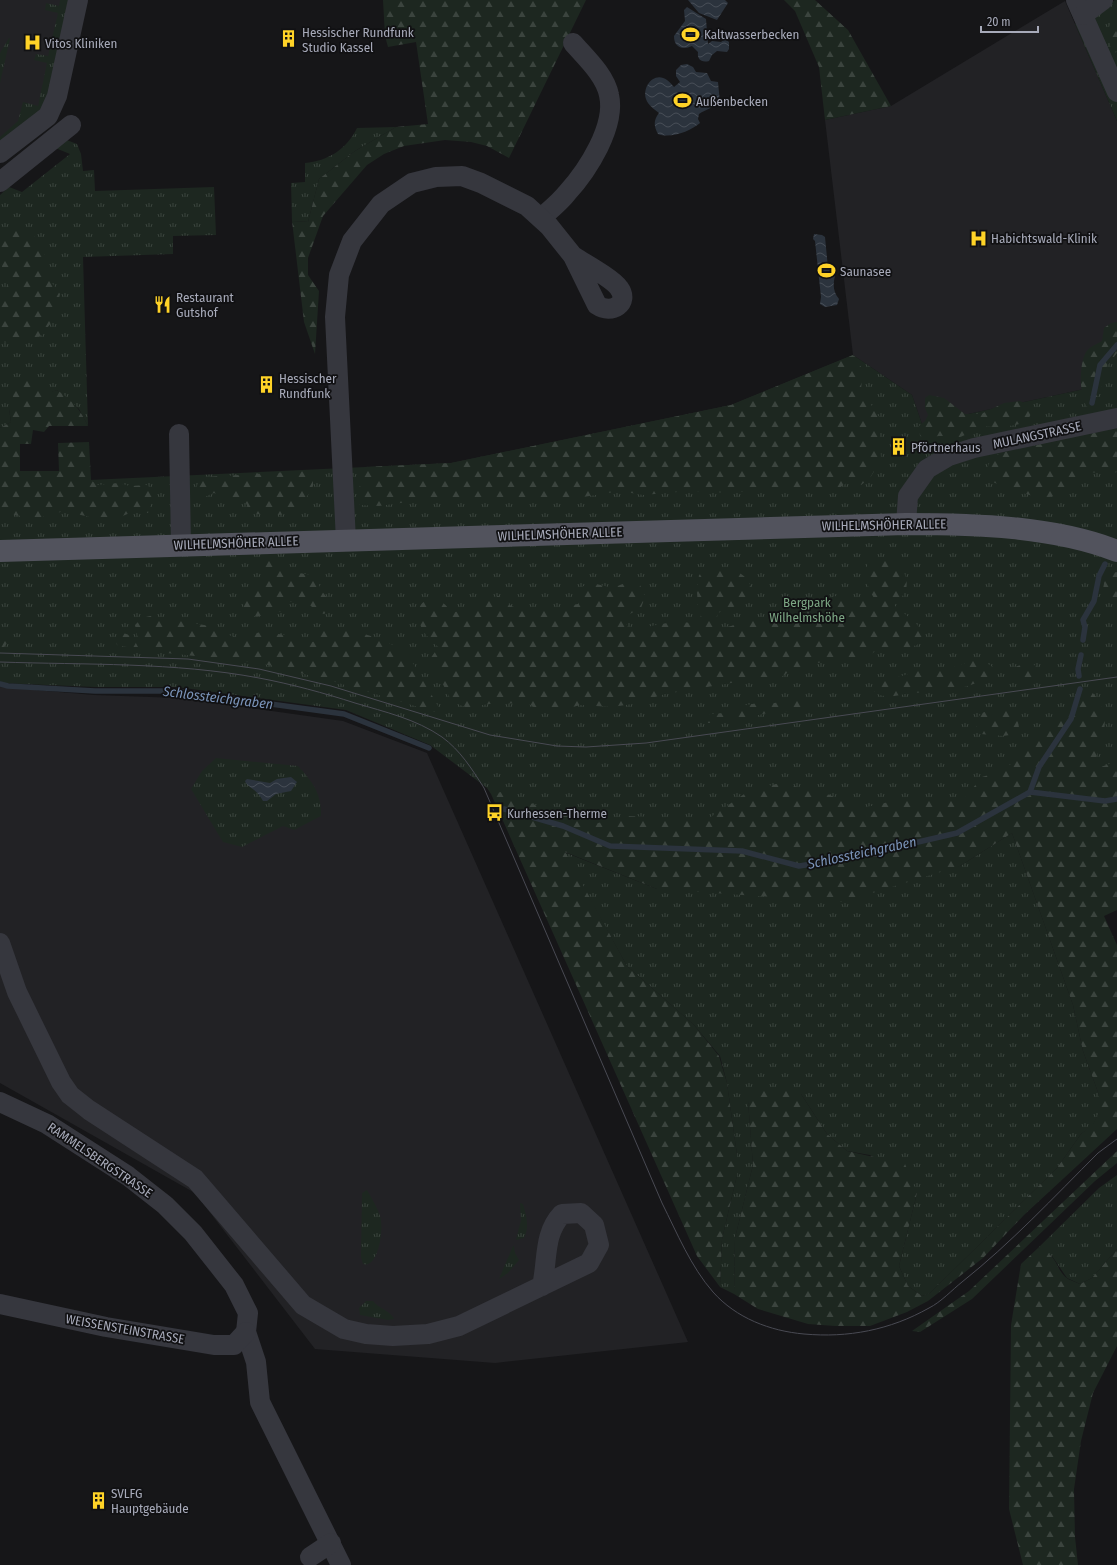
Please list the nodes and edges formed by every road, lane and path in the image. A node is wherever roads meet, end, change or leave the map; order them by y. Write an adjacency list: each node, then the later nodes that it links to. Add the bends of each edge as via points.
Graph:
1 (78, 0): 7 (street, via 52,109 48,116)
2 (1103, 0): 3 (street)
3 (1080, 7): 5 (street)
4 (573, 43): 9 (street, via 605,83 609,95 610,120 583,172 567,193)
5 (1117, 92)
6 (71, 125): 8 (street)
7 (0, 153)
8 (0, 182)
9 (541, 218): 10 (street); 14 (street, via 527,206 481,183 462,176 436,177 412,183 381,204 352,241 338,275 334,317)
10 (573, 256)
11 (1117, 418): 13 (street, MULANGSTRASSE, via 974,448 949,456 926,469 908,496)
12 (178, 434): 15 (street)
13 (906, 524): 14 (main road, WILHELMSHÖHER ALLEE); 17 (main road, WILHELMSHÖHER ALLEE, via 969,524 1013,528 1077,540)
14 (346, 540): 15 (main road, WILHELMSHÖHER ALLEE)
15 (181, 545): 16 (main road, WILHELMSHÖHER ALLEE)
16 (0, 551)
17 (1117, 552)
18 (0, 943): 20 (street, via 17,992 61,1082 70,1095 195,1179 303,1305 344,1329 393,1336 428,1334 459,1326)
19 (0, 1102): 22 (street, RAMMELSBERGSTRASSE, via 47,1124 128,1176 165,1205 193,1233 234,1285 248,1314)
20 (542, 1286)
21 (0, 1304): 22 (street, WEISSENSTEINSTRASSE, via 214,1345 234,1345)
22 (246, 1332): 23 (street, via 256,1362 260,1402)
23 (331, 1543): 24 (street); 25 (street)
24 (310, 1557)
25 (341, 1565)

